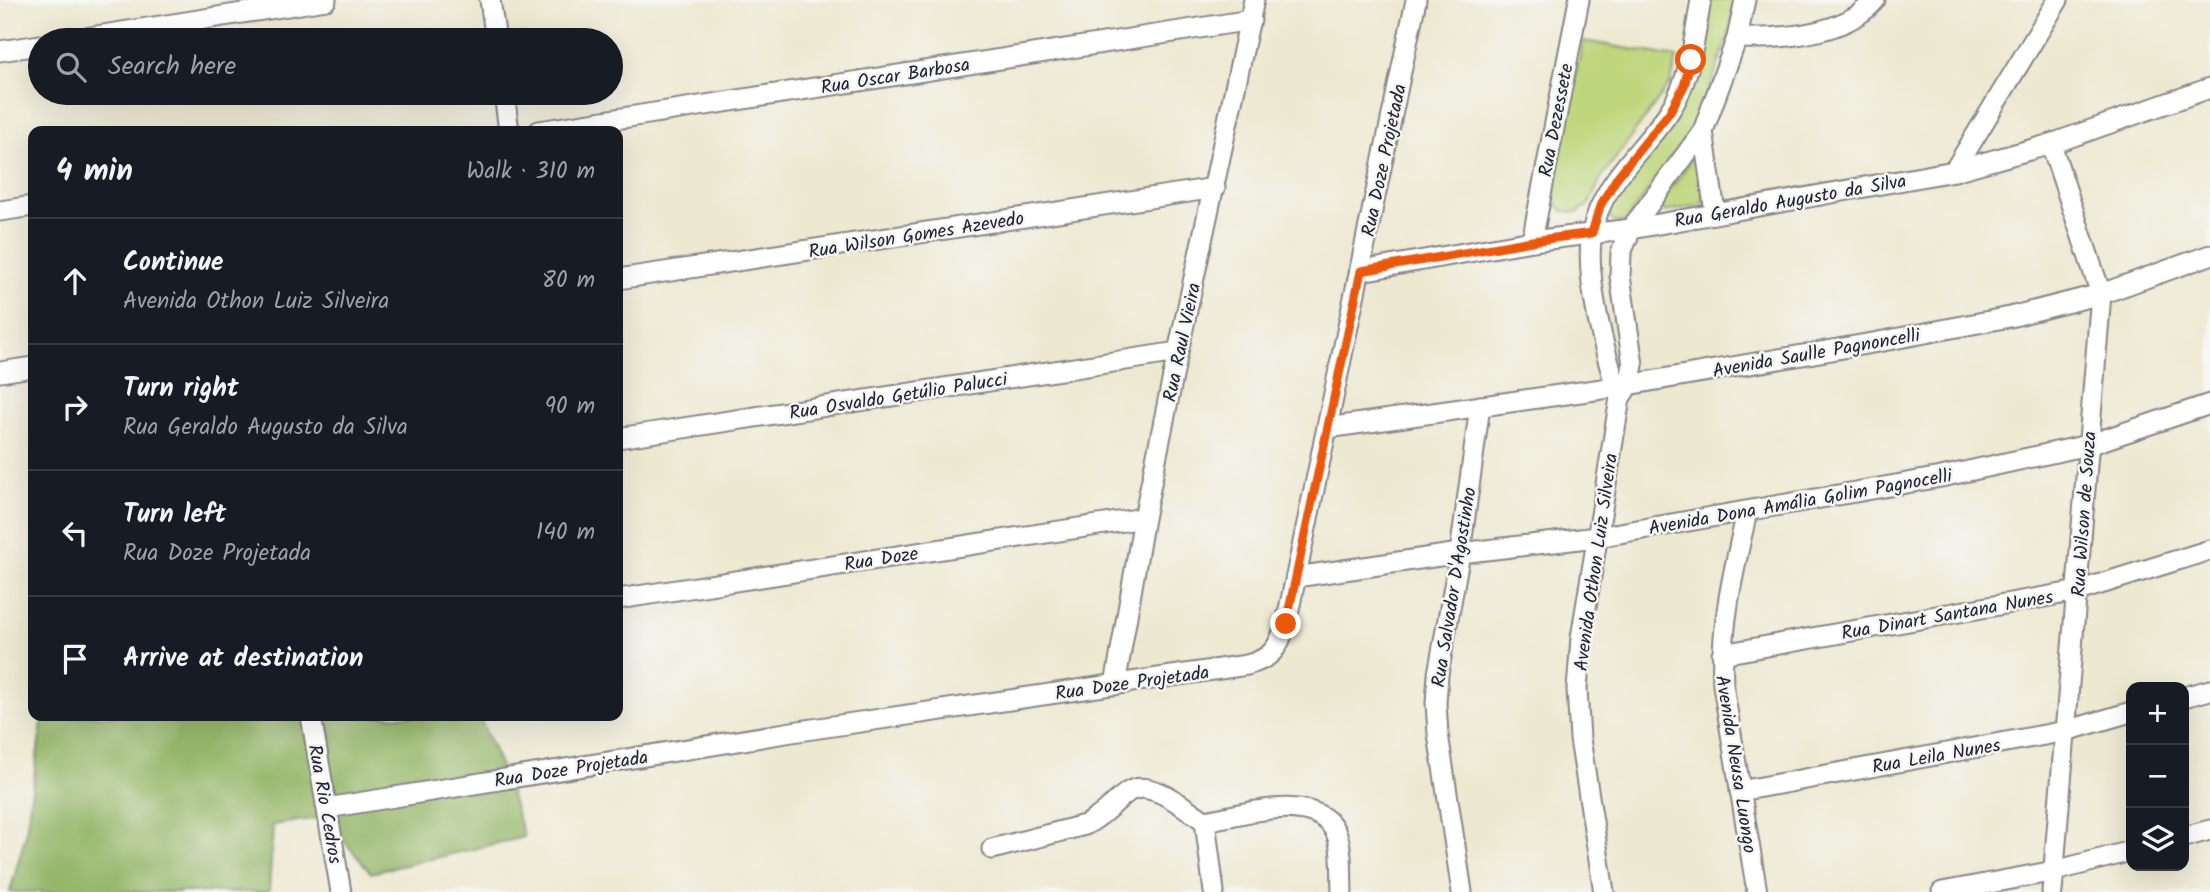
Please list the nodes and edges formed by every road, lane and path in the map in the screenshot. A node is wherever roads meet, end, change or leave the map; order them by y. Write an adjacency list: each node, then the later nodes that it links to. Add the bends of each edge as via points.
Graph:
1 (326, 0): 10 (street)
2 (490, 0): 11 (street)
3 (1416, 0): 30 (street, Rua Doze Projetada)
4 (1579, 0): 28 (street, Rua Dezessete)
5 (1701, 0): 27 (street, Avenida Othon Luiz Silveira, via 1684,86 1669,113 1618,176 1600,206)
6 (1745, 0): 12 (street, Avenida Othon Luiz Silveira)
7 (1875, 0): 12 (street, via 1849,20 1819,31)
8 (2059, 0): 21 (street)
9 (1252, 10): 18 (street, Rua Oscar Barbosa); 22 (street, Rua Raul Vieira)
10 (148, 28)
11 (494, 28)
12 (1737, 38): 19 (street, Avenida Othon Luiz Silveira)
13 (28, 47): 14 (street)
14 (0, 51)
15 (2210, 88): 20 (street, Rua Geraldo Augusto da Silva)
16 (505, 105): 17 (street)
17 (508, 126)
18 (568, 126)
19 (1703, 131): 25 (street); 26 (street, Avenida Othon Luiz Silveira)
20 (2051, 144): 21 (street, Rua Geraldo Augusto da Silva); 32 (street, Rua Wilson de Souza)
21 (1954, 171): 25 (street, Rua Geraldo Augusto da Silva)
22 (1215, 188): 31 (street, Rua Wilson Gomes Azevedo); 33 (street, Rua Raul Vieira)
23 (28, 207): 24 (street)
24 (0, 211)
25 (1715, 212): 26 (street, Rua Geraldo Augusto da Silva)
26 (1631, 229): 27 (street, Rua Geraldo Augusto da Silva); 36 (street, Avenida Othon Luiz Silveira, via 1620,253 1620,276 1633,365)
27 (1592, 233): 28 (street, Rua Geraldo Augusto da Silva); 36 (street, Avenida Othon Luiz Silveira, via 1593,288 1610,370)
28 (1532, 241): 30 (street, Rua Geraldo Augusto da Silva)
29 (2210, 255): 32 (street, Avenida Saulle Pagnoncelli)
30 (1361, 271): 39 (street, Rua Doze Projetada)
31 (623, 278)
32 (2101, 294): 36 (street, Avenida Saulle Pagnoncelli, via 2010,317); 41 (street, Rua Wilson de Souza)
33 (1178, 352): 40 (street, Rua Osvaldo Getúlio Palucci); 43 (street, Rua Raul Vieira)
34 (28, 368): 35 (street)
35 (0, 372)
36 (1621, 390): 38 (street, Avenida Saulle Pagnoncelli); 44 (street, Avenida Othon Luiz Silveira)
37 (2210, 404): 41 (street, Avenida Dona Amália Golim Pagnocelli)
38 (1480, 406): 39 (street, Avenida Saulle Pagnoncelli); 46 (street, Rua Salvador D'Agostinho)
39 (1327, 428): 47 (street, Rua Doze Projetada)
40 (623, 437)
41 (2088, 445): 42 (street, Avenida Dona Amália Golim Pagnocelli); 48 (street, Rua Wilson de Souza)
42 (1747, 512): 44 (street, Avenida Dona Amália Golim Pagnocelli); 50 (street, Avenida Neusa Luongo)
43 (1144, 518): 49 (street, Rua Doze); 51 (street, Rua Raul Vieira)
44 (1597, 537): 46 (street, Avenida Dona Amália Golim Pagnocelli); 69 (street, Avenida Othon Luiz Silveira, via 1577,689 1580,739)
45 (2210, 550): 48 (street, Rua Dinart Santana Nunes)
46 (1460, 553): 47 (street, Avenida Dona Amália Golim Pagnocelli); 68 (street, Rua Salvador D'Agostinho, via 1436,703)
47 (1296, 577): 51 (street, Rua Doze Projetada, via 1280,641 1262,661)
48 (2078, 592): 50 (street, Rua Dinart Santana Nunes); 56 (street, Rua Wilson de Souza)
49 (623, 598)
50 (1722, 654): 57 (street, Avenida Neusa Luongo)
51 (1115, 685): 58 (street, Rua Doze Projetada)
52 (2210, 690): 53 (street)
53 (2189, 696)
54 (2126, 713): 56 (street, Rua Leila Nunes)
55 (312, 721): 58 (street, Rua Rio Cedros)
56 (2066, 731): 57 (street, Rua Leila Nunes); 64 (street, Rua Wilson de Souza)
57 (1740, 791): 70 (street, Avenida Neusa Luongo)
58 (327, 808): 65 (street, Rua Rio Cedros)
59 (1205, 821): 62 (street, via 1158,792 1136,788 1085,825); 66 (street); 67 (street, via 1287,807 1322,816 1338,839)
60 (2210, 830): 61 (street)
61 (2189, 836)
62 (992, 849)
63 (2126, 852): 64 (street)
64 (2055, 871): 71 (street); 72 (street, Rua Wilson de Souza)
65 (341, 892)
66 (1214, 892)
67 (1342, 892)
68 (1462, 892)
69 (1604, 892)
70 (1757, 892)
71 (1942, 892)
72 (2052, 892)

